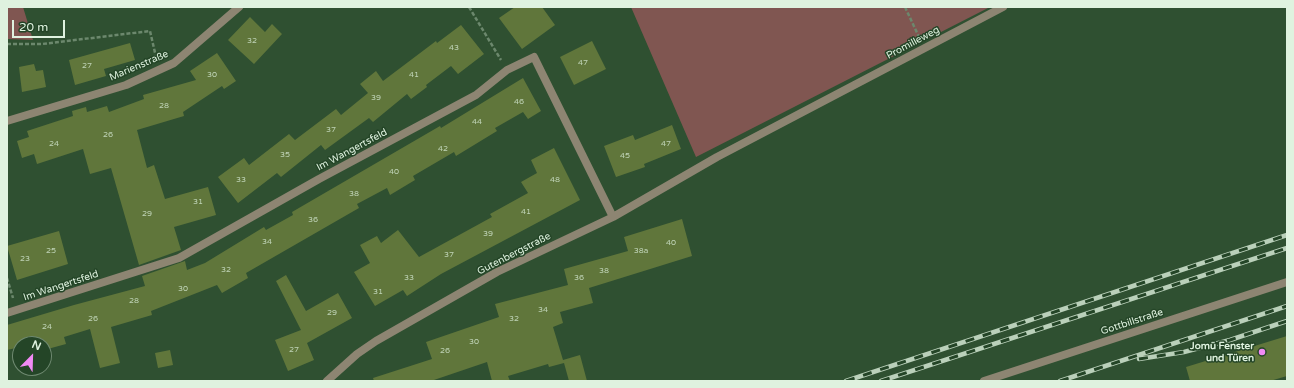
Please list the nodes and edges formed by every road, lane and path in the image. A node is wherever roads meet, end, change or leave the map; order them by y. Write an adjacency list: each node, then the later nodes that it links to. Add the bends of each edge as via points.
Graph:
1 (239, 7): 7 (street, Marienstraße, via 174,63)
2 (470, 7): 8 (path)
3 (905, 7): 6 (path)
4 (1003, 7): 6 (street, Promilleweg)
5 (7, 44): 7 (path, via 42,44 150,31)
6 (924, 48): 10 (street, Promilleweg)
7 (159, 70): 9 (street, Marienstraße, via 126,85)
8 (507, 70): 11 (street, Im Wangertsfeld, via 534,57); 14 (street, Im Wangertsfeld, via 476,95 179,258)
9 (7, 121)
10 (717, 157): 11 (street, Gutenbergstraße)
11 (613, 217): 16 (street, Gutenbergstraße, via 497,272 383,337 358,354)
12 (7, 278): 14 (path)
13 (1287, 282): 17 (street, Gottbillstraße)
14 (17, 310): 15 (street, Im Wangertsfeld)
15 (7, 313)
16 (327, 381)
17 (984, 381)

